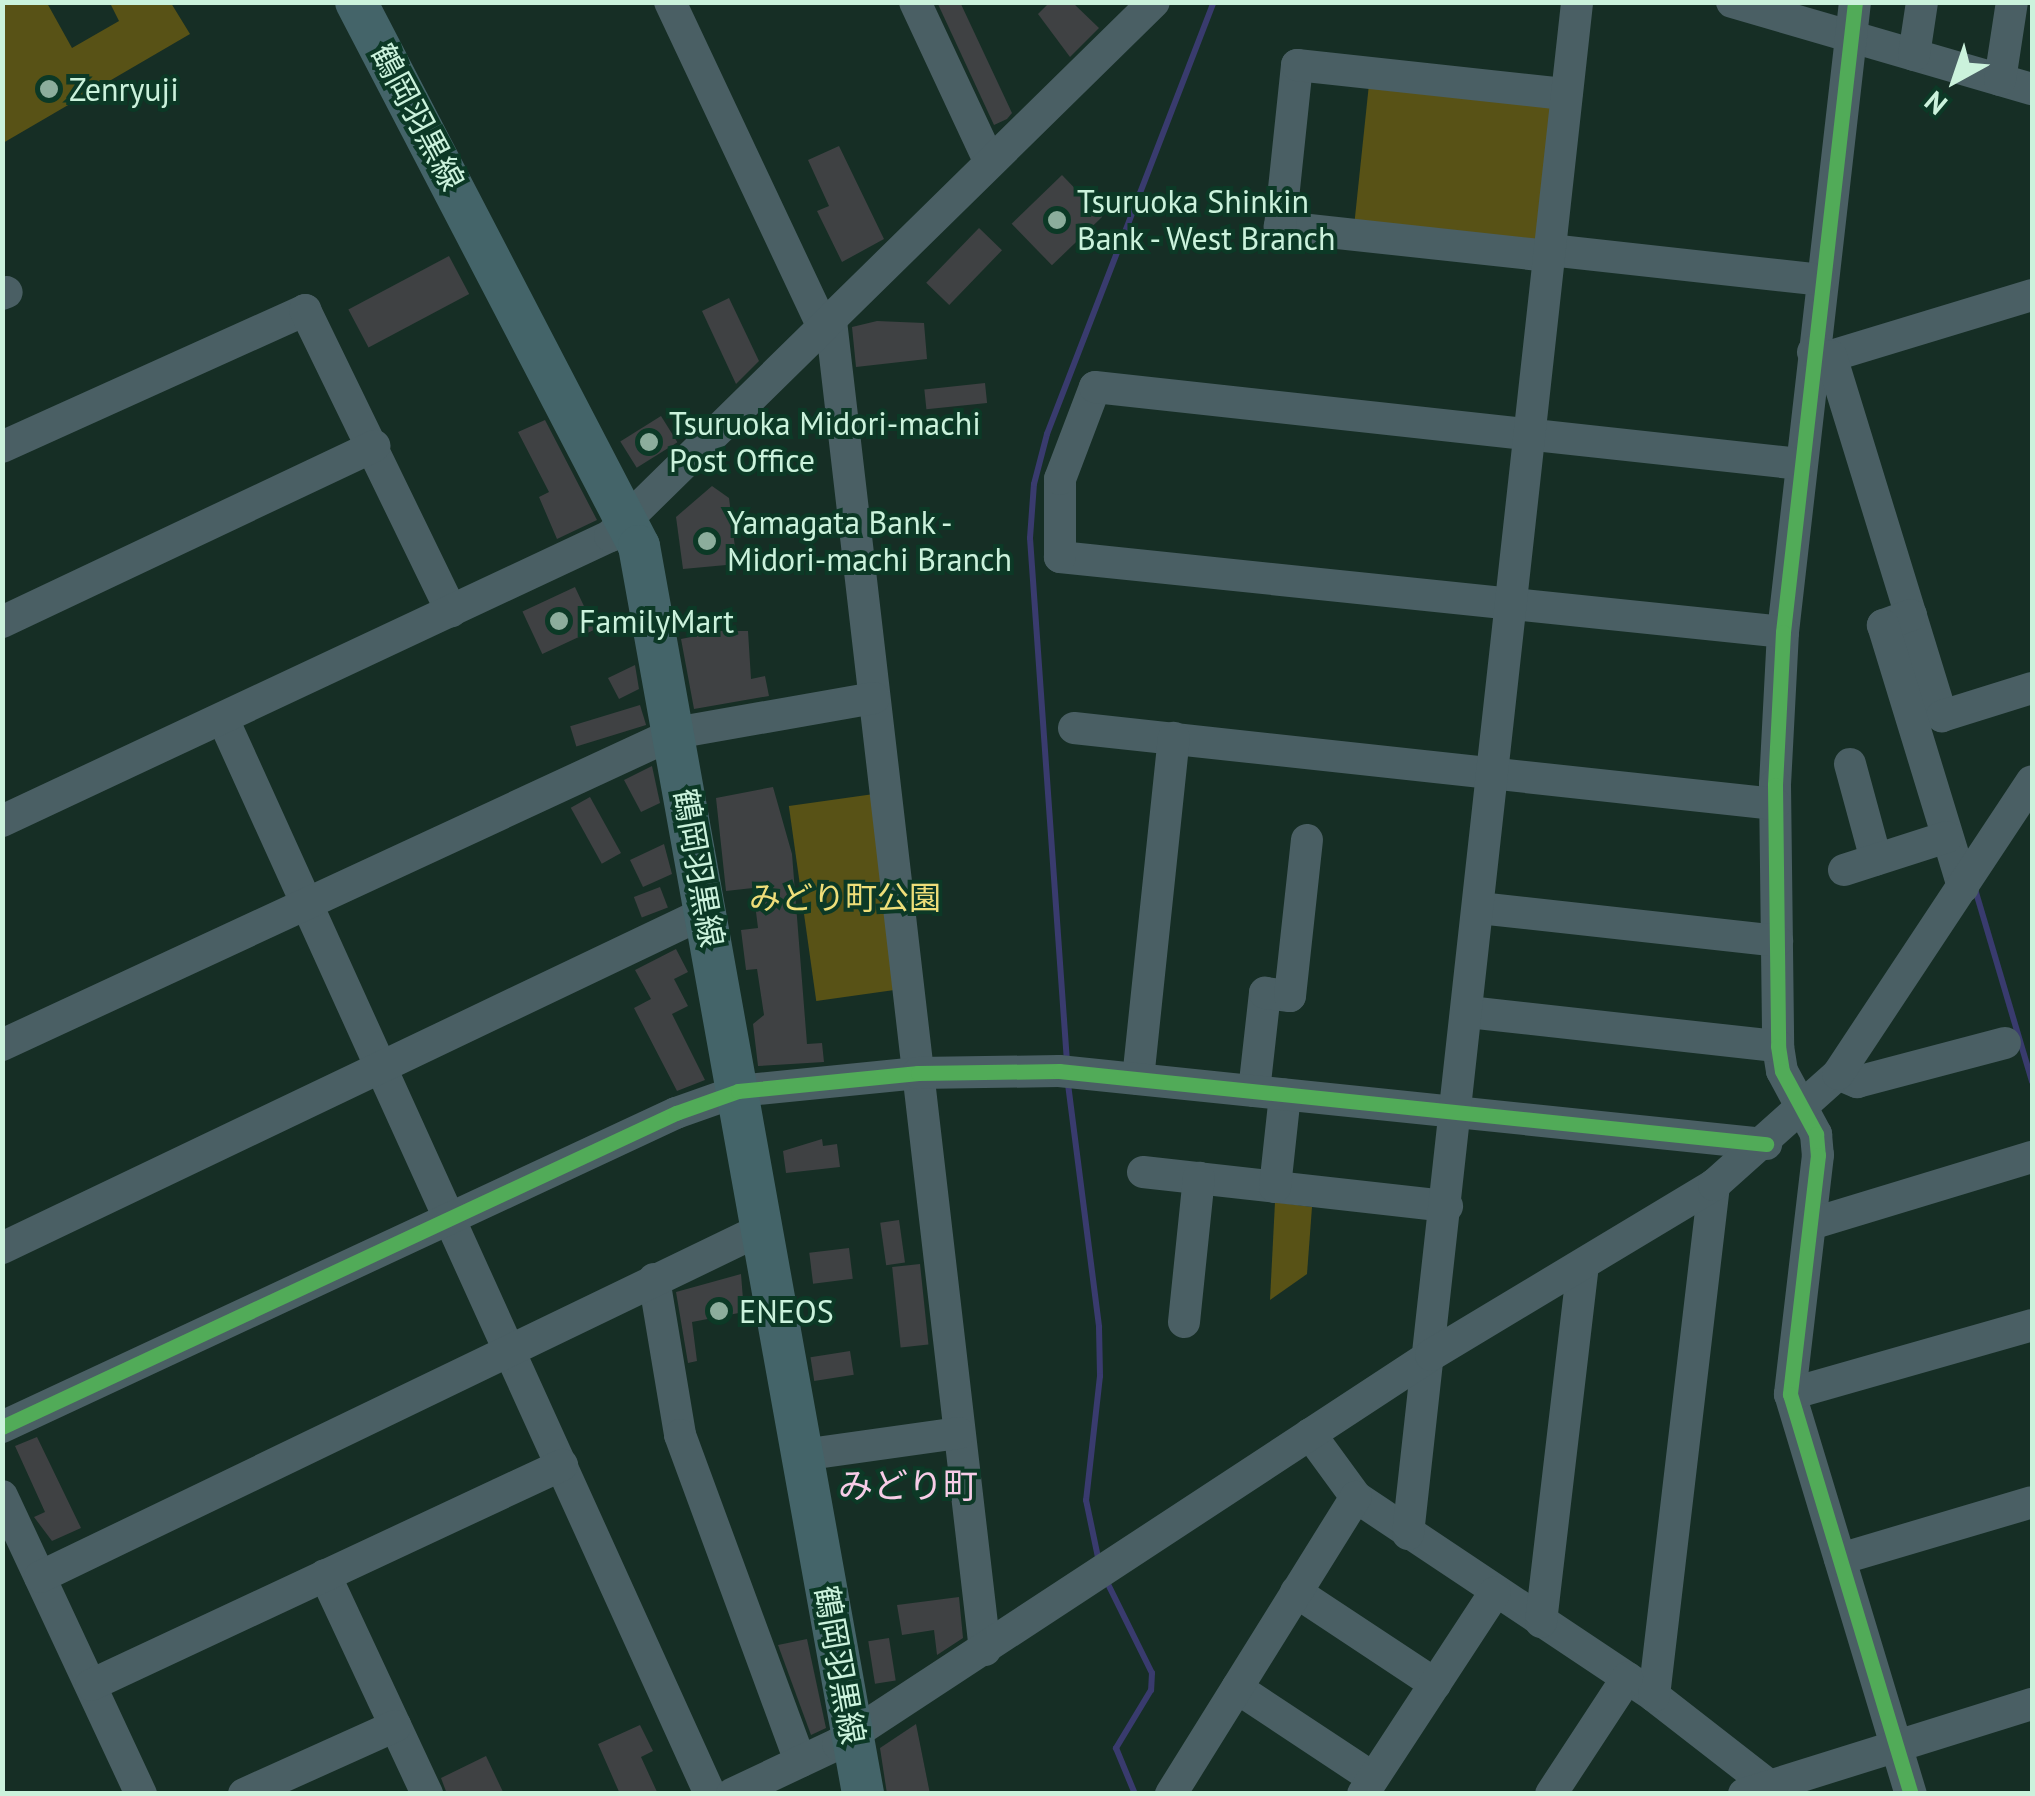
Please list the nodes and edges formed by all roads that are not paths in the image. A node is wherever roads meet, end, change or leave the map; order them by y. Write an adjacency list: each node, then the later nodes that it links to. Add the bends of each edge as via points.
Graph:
1 (356, 2): 25 (main road, 鶴岡羽黒線)
2 (670, 2): 19 (street)
3 (915, 2): 15 (street)
4 (1154, 2): 15 (street)
5 (1577, 2): 14 (street)
6 (1732, 2): 10 (street)
7 (1855, 2): 10 (street)
8 (1922, 2): 11 (street)
9 (2012, 2): 12 (street)
10 (1848, 36): 11 (street); 17 (street)
11 (1914, 55): 12 (street)
12 (2000, 80): 13 (street)
13 (2032, 89)
14 (1566, 94): 16 (street); 16 (street, via 1297,65 1280,227)
15 (989, 161): 19 (street)
16 (1550, 253): 17 (street); 21 (street)
17 (1821, 280): 20 (street)
18 (2032, 295): 20 (street)
19 (828, 326): 25 (street); 32 (street)
20 (1822, 354): 24 (street); 28 (street)
21 (1530, 434): 24 (street); 26 (street); 26 (street, via 1095,387 1060,479 1060,557)
22 (374, 446): 23 (street, via 305,310); 27 (street); 29 (street)
23 (2, 447)
24 (1800, 464): 30 (street)
25 (630, 521): 27 (street); 35 (main road, 鶴岡羽黒線)
26 (1512, 606): 30 (street); 38 (street)
27 (450, 611): 33 (street)
28 (1910, 615): 31 (street, via 1942,716); 42 (street, via 1883,625)
29 (2, 622)
30 (1782, 632): 40 (street)
31 (2032, 688)
32 (874, 698): 35 (street); 56 (street)
33 (223, 719): 41 (street); 47 (street)
34 (1074, 728): 36 (street)
35 (675, 733): 47 (street); 49 (main road, 鶴岡羽黒線)
36 (1174, 738): 38 (street); 58 (street)
37 (1850, 764): 44 (street)
38 (1494, 774): 40 (street); 48 (street)
39 (2032, 781): 46 (street)
40 (1775, 804): 50 (street)
41 (2, 822)
42 (1947, 837): 44 (street); 46 (street)
43 (1307, 840): 60 (street, via 1290,996 1264,993)
44 (1876, 860): 45 (street)
45 (1844, 870)
46 (1963, 887): 57 (street)
47 (306, 902): 53 (street); 55 (street)
48 (1480, 908): 50 (street); 51 (street)
49 (706, 912): 55 (street); 59 (main road, 鶴岡羽黒線)
50 (1778, 941): 54 (street)
51 (1468, 1012): 54 (street); 62 (street)
52 (2004, 1042): 57 (street, via 1857,1082)
53 (2, 1045)
54 (1778, 1046): 61 (street, via 1782,1072)
55 (383, 1070): 70 (street); 73 (street)
56 (918, 1073): 58 (street, via 1071,1072); 59 (street); 82 (street)
57 (1838, 1074): 61 (street)
58 (1138, 1079): 60 (street)
59 (738, 1092): 70 (street, via 676,1113); 72 (main road, 鶴岡羽黒線)
60 (1270, 1093): 62 (street); 68 (street)
61 (1804, 1111): 63 (street); 71 (street, via 1818,1155)
62 (1457, 1114): 63 (street); 69 (street)
63 (1766, 1144): 67 (street)
64 (2032, 1157): 71 (street)
65 (1143, 1172): 66 (street)
66 (1199, 1178): 68 (street); 76 (street)
67 (1714, 1185): 74 (street); 99 (street)
68 (1275, 1187): 69 (street)
69 (1448, 1206): 79 (street)
70 (451, 1221): 78 (street); 81 (street)
71 (1811, 1224): 80 (street)
72 (762, 1230): 75 (street); 84 (main road, 鶴岡羽黒線)
73 (2, 1248)
74 (1582, 1267): 79 (street); 95 (street)
75 (654, 1279): 78 (street); 105 (street, via 680,1435)
76 (1184, 1322)
77 (2032, 1325): 80 (street)
78 (512, 1352): 85 (street); 92 (street)
79 (1431, 1355): 83 (street); 89 (street)
80 (1790, 1394): 90 (street)
81 (2, 1428)
82 (958, 1433): 84 (street); 96 (street)
83 (1310, 1434): 87 (street); 96 (street)
84 (802, 1455): 103 (main road, 鶴岡羽黒線)
85 (562, 1465): 91 (street); 111 (street)
86 (2, 1496): 92 (street)
87 (1356, 1497): 89 (street); 93 (street)
88 (2032, 1502): 90 (street)
89 (1408, 1534): 94 (street)
90 (1840, 1559): 104 (street)
91 (325, 1575): 98 (street); 102 (street)
92 (40, 1576): 98 (street)
93 (1296, 1592): 97 (street); 100 (street)
94 (1495, 1592): 95 (street); 97 (street)
95 (1541, 1622): 99 (street)
96 (985, 1650): 103 (street)
97 (1435, 1684): 106 (street)
98 (90, 1685): 108 (street)
99 (1641, 1687): 107 (street); 115 (street)
100 (1238, 1688): 106 (street); 114 (street)
101 (2032, 1704): 104 (street)
102 (395, 1726): 109 (street); 110 (street)
103 (852, 1734): 105 (street); 113 (main road, 鶴岡羽黒線)
104 (1897, 1748): 107 (street); 116 (street)
105 (800, 1762): 112 (street)
106 (1368, 1786)
107 (1766, 1790)
108 (141, 1794)
109 (244, 1794)
110 (427, 1794)
111 (710, 1794)
112 (732, 1794)
113 (863, 1794)
114 (1171, 1794)
115 (1551, 1794)
116 (1911, 1794)

